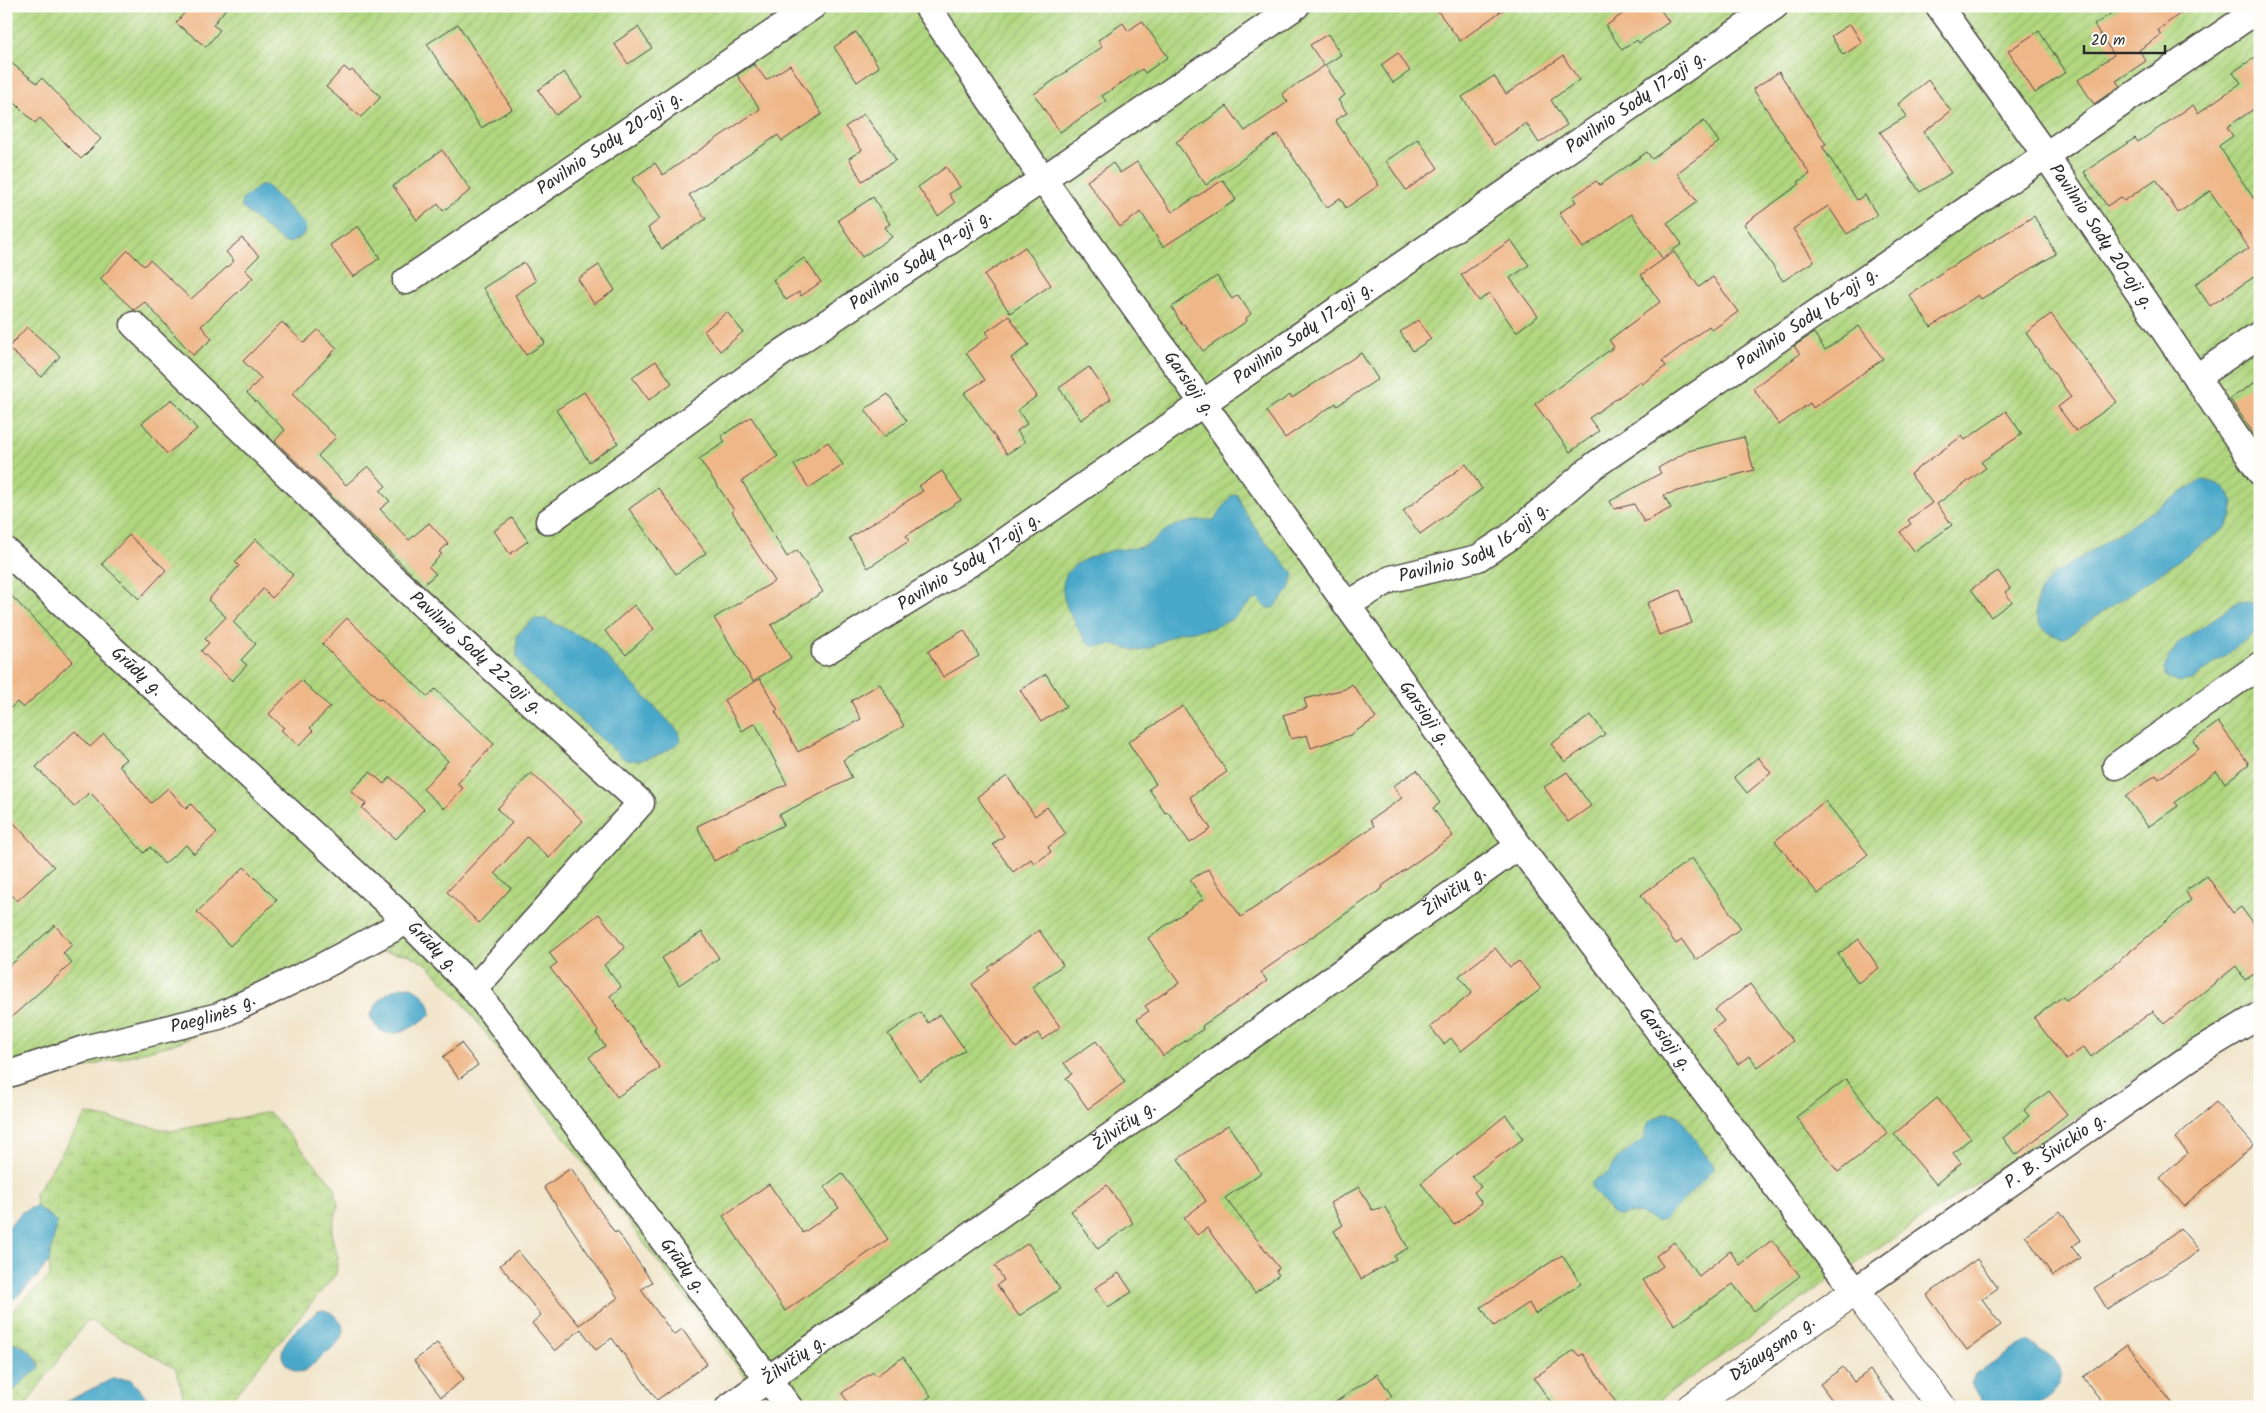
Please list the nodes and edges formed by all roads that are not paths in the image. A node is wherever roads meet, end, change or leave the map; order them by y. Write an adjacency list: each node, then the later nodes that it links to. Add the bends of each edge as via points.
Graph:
1 (813, 6): 9 (street, Pavilnio Sodų 20-oji g.)
2 (927, 6): 8 (street, Garsioji g.)
3 (1296, 6): 8 (street, Pavilnio Sodų 19-oji g.)
4 (1775, 6): 13 (street, Pavilnio Sodų 17-oji g.)
5 (1938, 6): 7 (street, Pavilnio Sodų 20-oji g.)
6 (2260, 8): 7 (street, Pavilnio Sodų 16-oji g.)
7 (2045, 154): 12 (street, Pavilnio Sodų 20-oji g.); 17 (street, Pavilnio Sodų 16-oji g., via 1595,465 1510,537 1478,558 1391,579)
8 (1043, 179): 13 (street, Garsioji g.); 15 (street, Pavilnio Sodų 19-oji g., via 783,352)
9 (406, 281)
10 (134, 325): 23 (street, Pavilnio Sodų 22-oji g., via 390,574 641,803)
11 (2260, 334): 12 (street)
12 (2197, 377): 14 (street, Pavilnio Sodų 20-oji g.)
13 (1201, 402): 17 (street, Garsioji g.); 18 (street, Pavilnio Sodų 17-oji g., via 990,551)
14 (2260, 472)
15 (549, 522)
16 (6, 551): 22 (street, Grūdų g.)
17 (1346, 605): 21 (street, Garsioji g.)
18 (825, 652)
19 (2260, 665): 20 (street)
20 (2116, 766)
21 (1519, 846): 26 (street, Garsioji g.); 27 (street, Žilvičių g.)
22 (407, 921): 23 (street, Grūdų g.); 25 (street, Paeglinės g., via 219,1016 84,1049)
23 (474, 989): 27 (street, Grūdų g.)
24 (2260, 1015): 26 (street, P. B. Šivickio g., via 2195,1054)
25 (6, 1075)
26 (1855, 1291): 30 (street, Džiaugsmo g.); 31 (street, Garsioji g.)
27 (768, 1379): 28 (street, Žilvičių g.); 29 (street, Grūdų g.)
28 (729, 1407)
29 (789, 1407)
30 (1691, 1407)
31 (1942, 1407)

